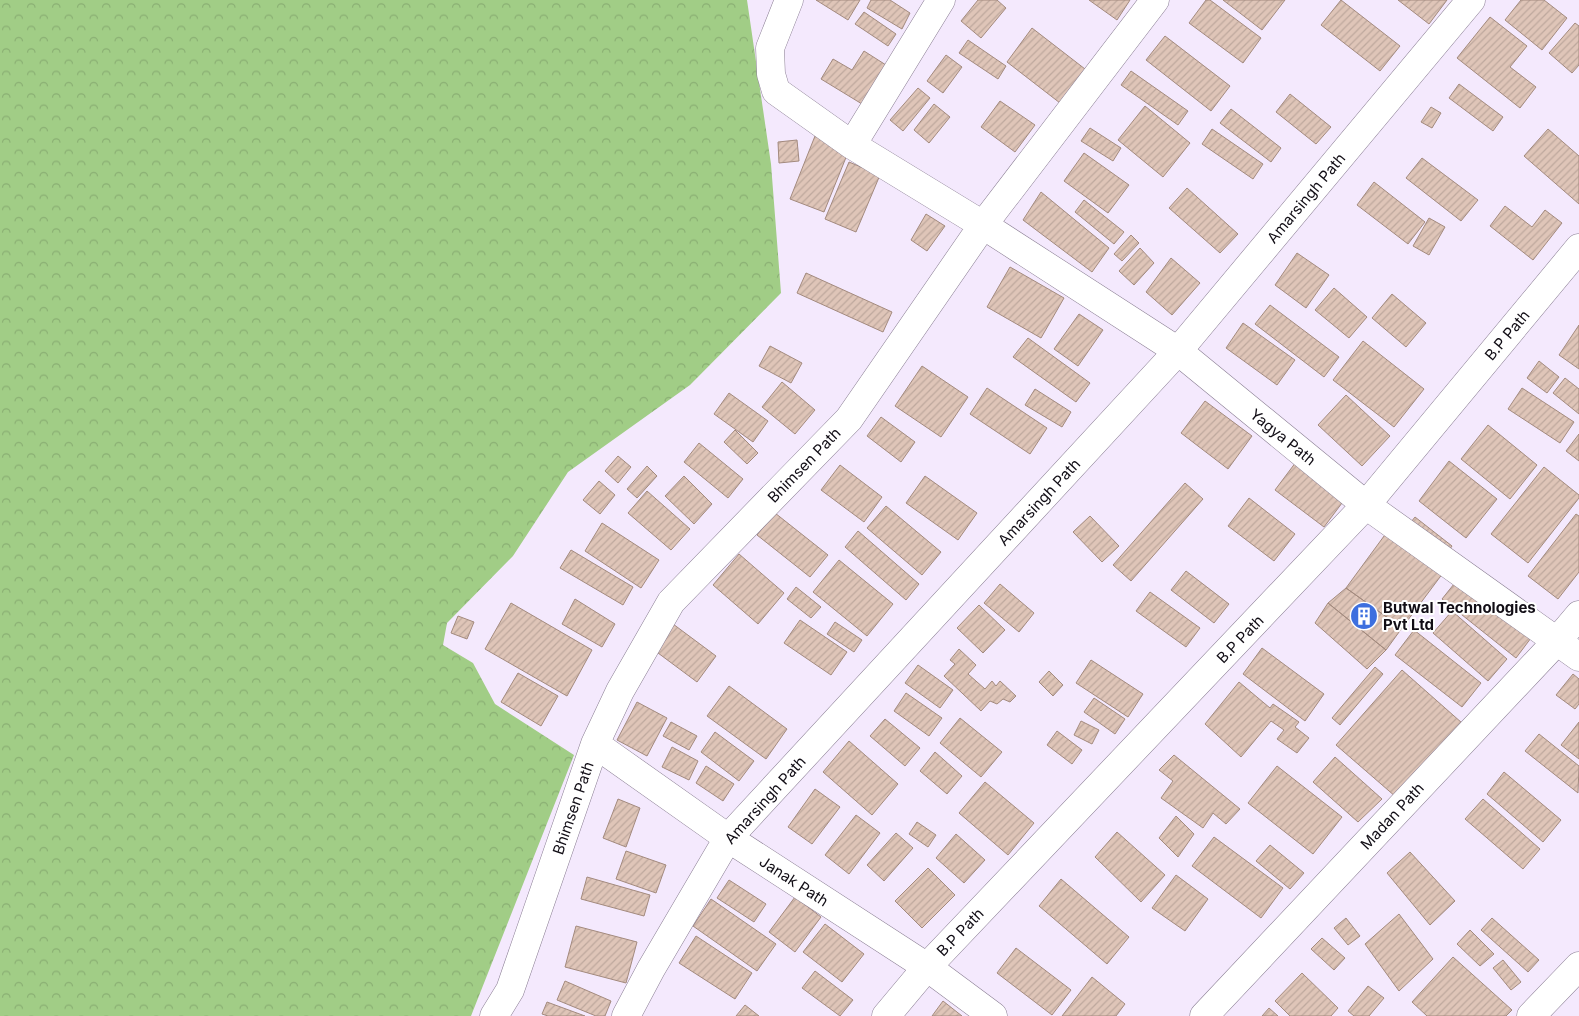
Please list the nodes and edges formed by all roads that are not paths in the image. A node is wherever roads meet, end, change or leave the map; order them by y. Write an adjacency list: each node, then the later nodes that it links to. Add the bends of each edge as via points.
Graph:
1 (790, 0): 5 (street, via 770,48 771,74 776,90)
2 (941, 0): 5 (street)
3 (1155, 0): 6 (street, Bhimsen Path)
4 (1471, 0): 8 (street, Amarsingh Path)
5 (852, 145): 6 (street)
6 (983, 225): 8 (street, Yagya Path); 13 (street, Bhimsen Path, via 849,419 671,602 620,690)
7 (1579, 248): 9 (street, B.P Path)
8 (1178, 351): 9 (street, Yagya Path); 14 (street, Amarsingh Path)
9 (1366, 505): 11 (street, Yagya Path); 16 (street, B.P Path)
10 (1579, 615): 11 (street, Madan Path)
11 (1557, 640): 12 (street, Yagya Path); 21 (street, Madan Path)
12 (1579, 657)
13 (595, 744): 14 (street, Janak Path); 17 (street, Bhimsen Path, via 510,990)
14 (728, 838): 16 (street, Janak Path); 18 (street, Amarsingh Path, via 650,969)
15 (1579, 966): 22 (street)
16 (927, 967): 19 (street, B.P Path); 20 (street, Janak Path)
17 (494, 1016)
18 (626, 1016)
19 (886, 1016)
20 (994, 1016)
21 (1204, 1016)
22 (1531, 1016)

